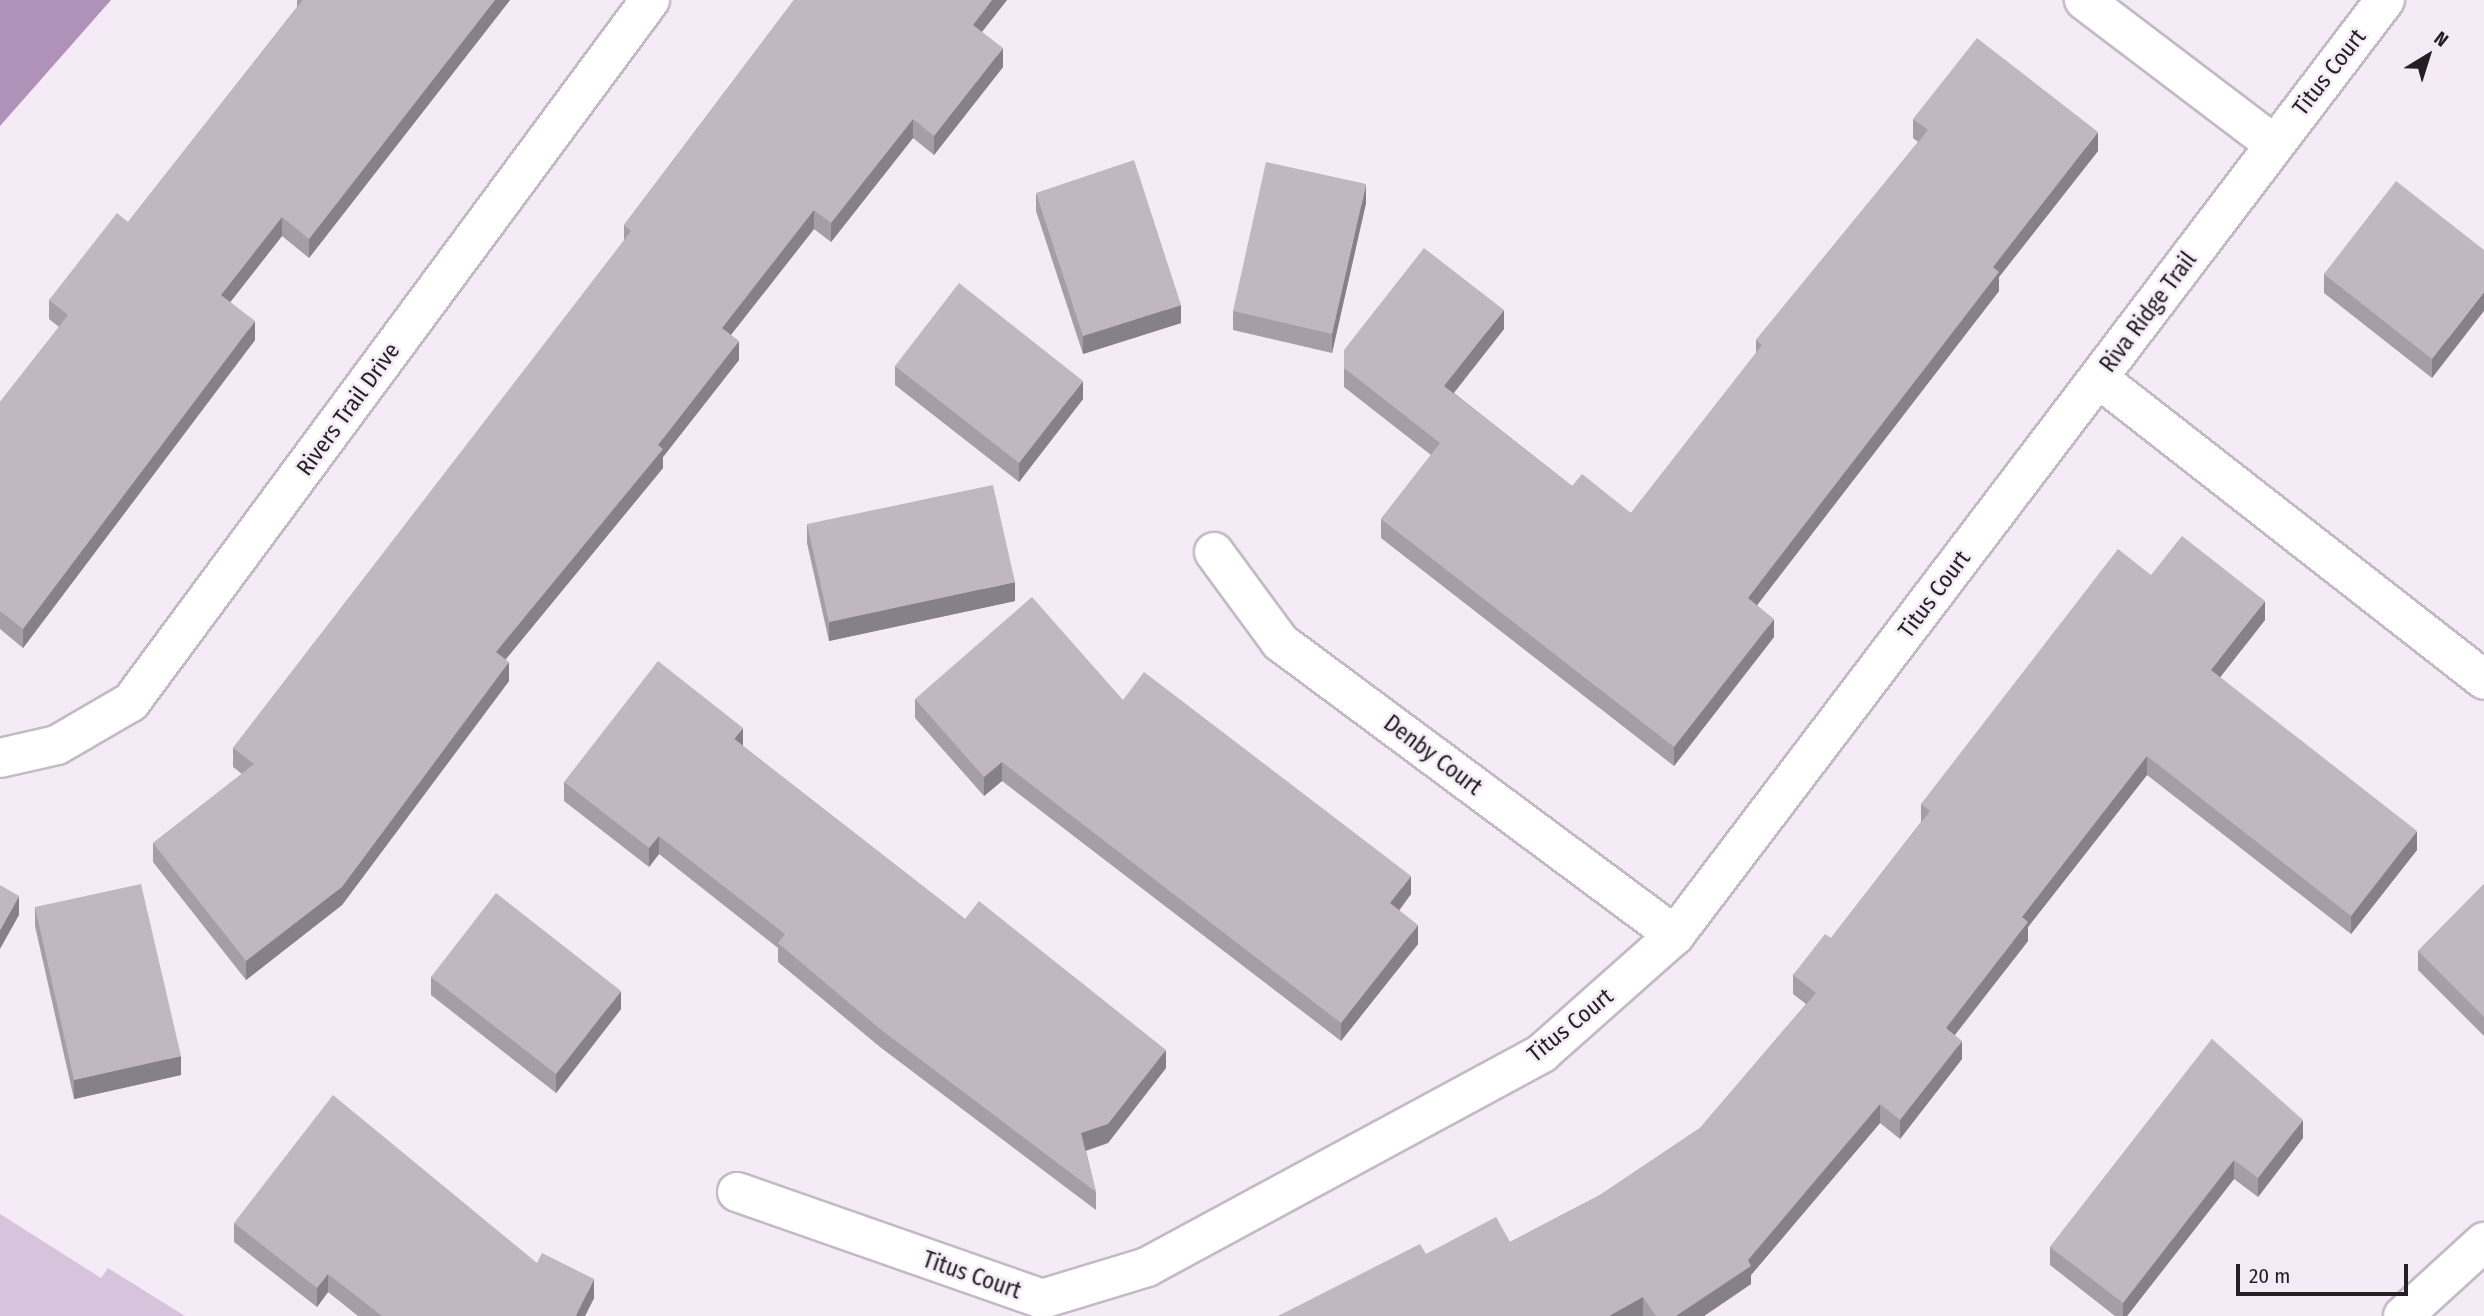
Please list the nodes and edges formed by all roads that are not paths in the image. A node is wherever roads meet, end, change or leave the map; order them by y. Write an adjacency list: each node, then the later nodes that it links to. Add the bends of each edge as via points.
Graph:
1 (650, 0): 8 (street, Rivers Trail Drive, via 131,702 57,745)
2 (2084, 0): 4 (street)
3 (2385, 0): 4 (street, Titus Court)
4 (2274, 144): 5 (street, Riva Ridge Trail)
5 (2098, 378): 7 (street, Riva Ridge Trail); 9 (street, Titus Court)
6 (1214, 552): 9 (street, Denby Court, via 1280,642)
7 (2484, 680)
8 (0, 758)
9 (1675, 935): 10 (street, Titus Court, via 1542,1053 1147,1267 1042,1299)
10 (737, 1192)
11 (2484, 1242): 12 (street)
12 (2403, 1316)

